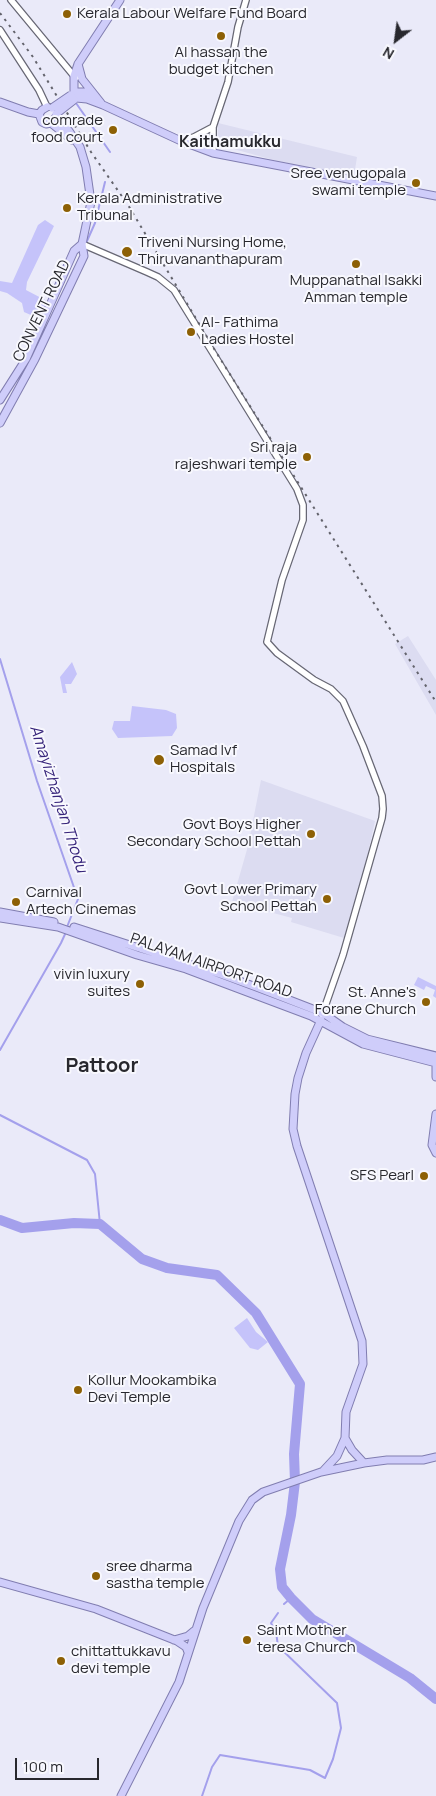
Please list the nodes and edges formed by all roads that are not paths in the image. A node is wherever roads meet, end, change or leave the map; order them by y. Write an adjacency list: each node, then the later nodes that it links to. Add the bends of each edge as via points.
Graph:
1 (10, 0): 6 (street)
2 (120, 0): 5 (main road)
3 (246, 0): 14 (street, via 228,82)
4 (0, 30): 12 (street)
5 (78, 64): 6 (main road); 7 (main road)
6 (74, 76): 7 (street); 9 (main road)
7 (82, 79): 8 (main road); 9 (main road)
8 (93, 94): 9 (main road); 11 (main road)
9 (74, 95): 11 (main road); 12 (main road, bridge)
10 (0, 102): 13 (main road)
11 (103, 105): 15 (main road)
12 (52, 114): 13 (main road, via 42,110); 13 (main road, via 46,124); 18 (main road, CONVENT ROAD, via 80,147 86,167 91,202)
13 (40, 117)
14 (213, 127): 15 (street); 16 (street)
15 (181, 141): 16 (main road)
16 (213, 152): 17 (main road)
17 (436, 196)
18 (84, 245): 19 (main road, via 74,251 26,359); 20 (main road, CONVENT ROAD, via 84,256); 24 (street, via 153,274 174,290 297,489 303,505 303,520 282,580 267,642 277,653 331,689 343,701 379,789 383,809 343,955)
19 (0, 400)
20 (0, 423)
21 (0, 912): 23 (main road, PALAYAM AIRPORT ROAD)
22 (0, 918): 23 (main road, PALAYAM AIRPORT ROAD)
23 (58, 925): 24 (main road, PALAYAM AIRPORT ROAD, via 223,975)
24 (322, 1017): 25 (main road, PALAYAM AIRPORT ROAD, via 339,1032 363,1044); 29 (main road, via 298,1078 293,1129 362,1341 363,1364 346,1412)
25 (436, 1060): 26 (main road)
26 (436, 1077)
27 (436, 1114): 28 (main road, via 432,1145)
28 (436, 1153)
29 (345, 1438): 31 (main road); 32 (main road, via 337,1456)
30 (436, 1457): 31 (main road)
31 (364, 1463): 32 (main road)
32 (321, 1472): 34 (main road, via 263,1492 252,1500 245,1509)
33 (0, 1582): 35 (main road, via 92,1608)
34 (196, 1629): 35 (main road, via 188,1636); 36 (main road)
35 (174, 1640): 36 (main road)
36 (188, 1652): 37 (main road, via 179,1682)
37 (121, 1796)

